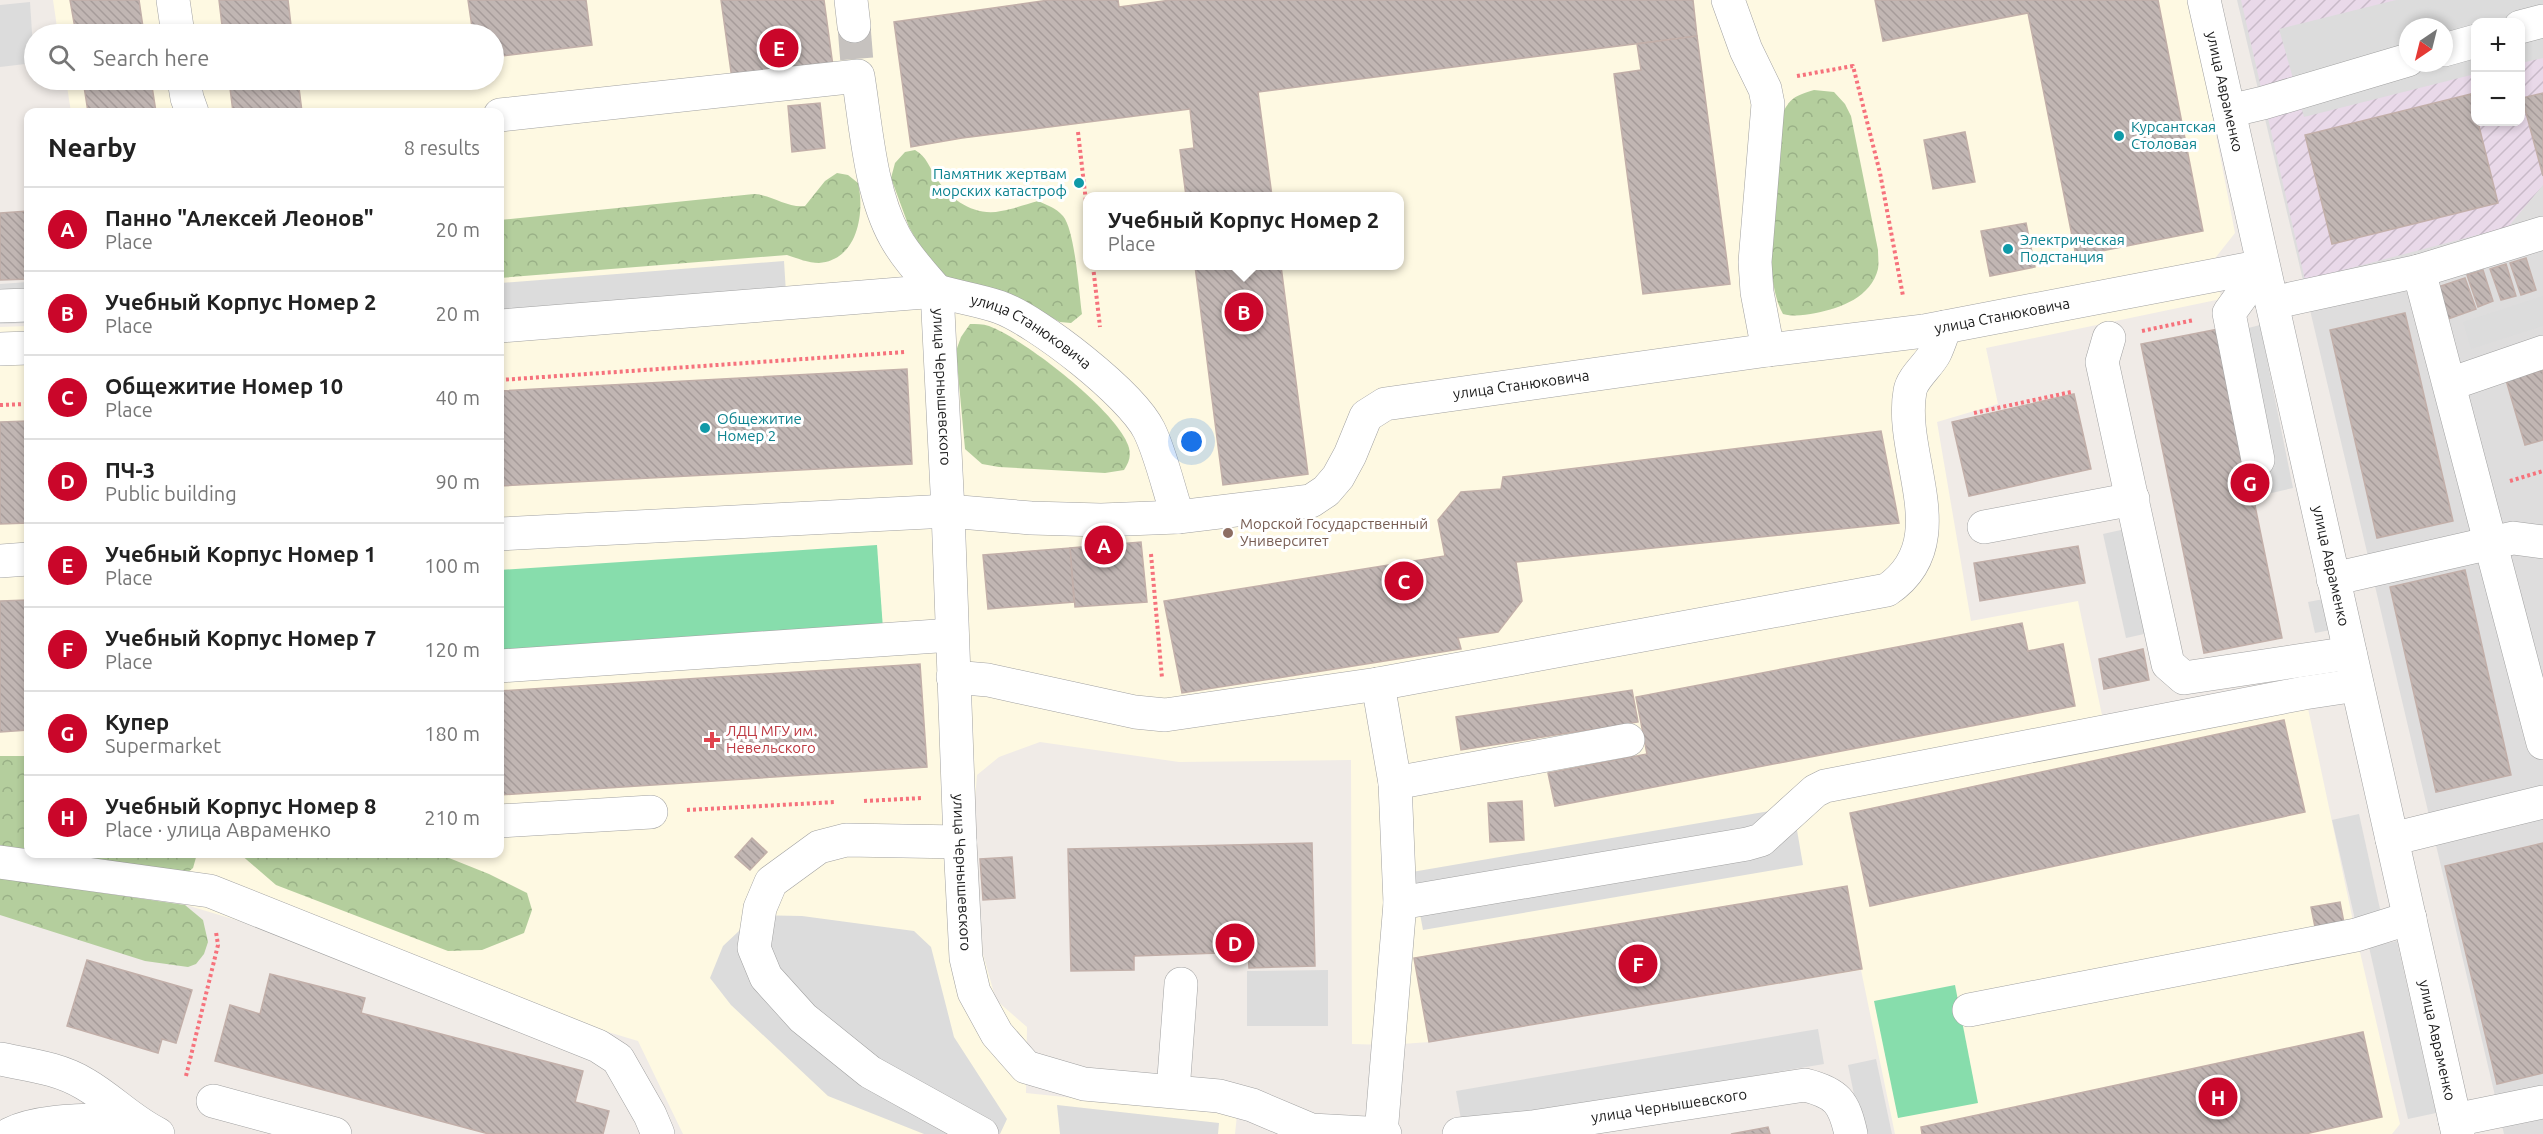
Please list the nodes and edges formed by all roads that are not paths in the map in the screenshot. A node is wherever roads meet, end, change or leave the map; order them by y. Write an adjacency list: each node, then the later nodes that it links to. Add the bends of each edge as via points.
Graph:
1 (173, 0): 5 (street)
2 (1728, 0): 26 (street, via 1768,104 1755,262)
3 (2204, 0): 12 (street, улица Авраменко)
4 (2543, 21): 6 (street)
5 (177, 24)
6 (2525, 26)
7 (2471, 41): 8 (street)
8 (2453, 47)
9 (2399, 63): 12 (street)
10 (186, 90): 11 (street)
11 (191, 108)
12 (2229, 111): 15 (street, улица Авраменко)
13 (504, 114): 17 (street, via 858,69 874,180 894,235)
14 (2543, 233): 16 (street)
15 (2263, 266): 18 (street, улица Авраменко); 22 (street, улица Станюковича); 29 (street, via 2229,313)
16 (2419, 271): 18 (street); 28 (street)
17 (937, 291): 21 (street, улица Станюковича); 31 (street, улица Чернышевского); 32 (street, улица Станюковича, via 1000,307 1039,329 1107,381 1132,405 1150,431)
18 (2272, 303): 39 (street, улица Авраменко)
19 (24, 305): 20 (street)
20 (0, 306)
21 (504, 326)
22 (1946, 327): 26 (street, улица Станюковича); 44 (street, via 1935,354 1910,389 1910,427 1922,512 1920,544 1912,567 1887,590)
23 (2109, 338): 30 (street, via 2102,362)
24 (24, 348): 25 (street)
25 (0, 349)
26 (1768, 350): 32 (street, улица Станюковича, via 1385,404 1365,416 1338,477 1311,501)
27 (2543, 352): 28 (street)
28 (2450, 384): 35 (street)
29 (2258, 460)
30 (2133, 499): 33 (street); 41 (street, via 2168,664 2184,678)
31 (948, 511): 32 (street, via 1089,520); 34 (street); 40 (street, улица Чернышевского)
32 (1178, 517)
33 (1984, 527)
34 (504, 534)
35 (2492, 542): 36 (street, via 2513,538); 39 (street); 47 (street)
36 (2543, 542)
37 (24, 559): 38 (street)
38 (0, 561)
39 (2333, 579): 41 (street, улица Авраменко)
40 (952, 635): 42 (street); 43 (street, улица Чернышевского)
41 (2350, 652): 45 (street, улица Авраменко)
42 (504, 666)
43 (953, 676): 44 (street, via 1165,715); 53 (street, улица Чернышевского)
44 (1378, 684): 48 (street)
45 (2357, 685): 52 (street, улица Авраменко); 55 (street, via 1825,786 1761,840 1747,844)
46 (1628, 740): 48 (street)
47 (2543, 743)
48 (1395, 783): 55 (street)
49 (2543, 802): 52 (street)
50 (651, 812): 51 (street)
51 (504, 821)
52 (2392, 839): 56 (street, улица Авраменко)
53 (960, 842): 60 (street, улица Чернышевского, via 966,958 974,992 997,1034 1026,1067 1084,1084); 70 (street, via 846,840 819,847 771,882 760,908 754,948 766,977 803,1018 870,1072)
54 (0, 862): 69 (street, via 210,891 598,1046 618,1059)
55 (1400, 903): 71 (street)
56 (2410, 918): 58 (street, via 2356,935); 64 (street, улица Авраменко)
57 (1181, 984): 60 (street)
58 (1969, 1010)
59 (0, 1059): 63 (street, via 60,1071 87,1084)
60 (1173, 1091): 66 (street, улица Чернышевского, via 1219,1096 1252,1105)
61 (213, 1101): 68 (street)
62 (2543, 1102): 64 (street)
63 (145, 1127): 67 (street, via 72,1120 22,1128)
64 (2457, 1127)
65 (1533, 1130): 72 (street, улица Чернышевского); 73 (street, улица Чернышевского, via 1805,1085 1824,1090 1837,1099 1846,1112)
66 (1310, 1132): 71 (street, улица Чернышевского)
67 (10, 1134)
68 (335, 1134)
69 (658, 1134)
70 (981, 1134)
71 (1383, 1134)
72 (1459, 1134)
73 (1851, 1134)

